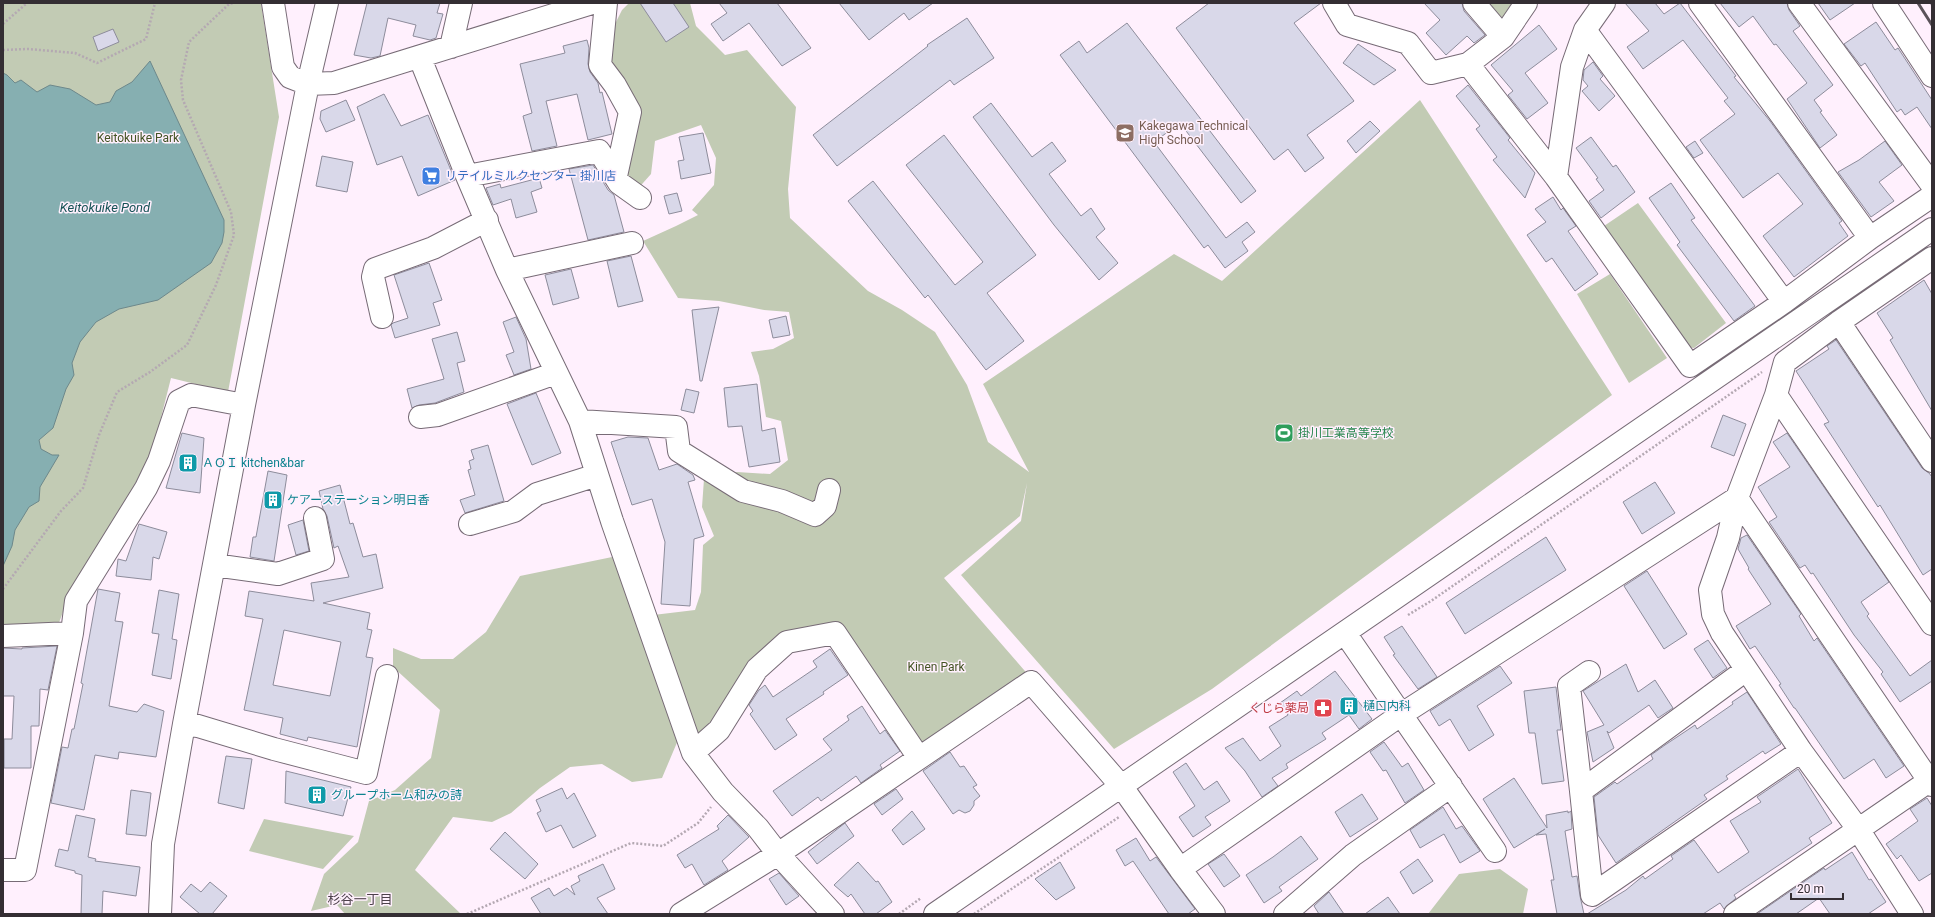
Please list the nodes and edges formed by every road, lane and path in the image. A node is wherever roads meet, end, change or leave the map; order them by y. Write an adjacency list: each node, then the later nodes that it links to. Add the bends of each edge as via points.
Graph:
1 (27, 3): 16 (path)
2 (155, 3): 20 (path, via 146,39 97,63 75,53 28,49)
3 (234, 3): 53 (path, via 229,4 189,42 181,80 183,100 231,212 234,235 216,285 187,345 117,392 99,435 83,488 61,511)
4 (273, 3): 24 (street, via 283,67 290,77)
5 (327, 3): 24 (street)
6 (461, 3): 19 (street)
7 (592, 3): 19 (street)
8 (606, 3): 26 (street, via 600,65 630,112)
9 (1334, 3): 22 (street, via 1347,25 1408,43 1431,73)
10 (1474, 3): 18 (street)
11 (1526, 3): 18 (street)
12 (1604, 3): 17 (street)
13 (1700, 3): 33 (street)
14 (1799, 3): 28 (street)
15 (1884, 3): 23 (street)
16 (3, 24)
17 (1585, 30): 27 (street, via 1572,67); 37 (street)
18 (1503, 37): 22 (street)
19 (451, 47): 21 (street)
20 (3, 50)
21 (420, 58): 24 (street, via 334,83); 25 (street)
22 (1468, 64): 27 (street)
23 (1932, 76)
24 (308, 84): 43 (street)
25 (467, 176): 26 (street, via 599,151); 31 (street)
26 (616, 176): 30 (street, via 619,183)
27 (1556, 176): 37 (street, via 1690,366)
28 (1932, 186)
29 (1932, 196): 33 (street)
30 (640, 198)
31 (486, 220): 36 (street); 38 (street, via 432,248 375,269 373,277)
32 (1932, 229): 57 (street)
33 (1870, 238): 37 (street)
34 (632, 243): 36 (street)
35 (1931, 262): 39 (street)
36 (507, 270): 41 (street)
37 (1784, 302)
38 (382, 317)
39 (1839, 322): 42 (street, via 1786,362); 46 (street)
40 (1763, 372): 54 (path)
41 (556, 373): 44 (street, via 438,414); 45 (street)
42 (1776, 395): 49 (street); 55 (street)
43 (244, 406): 52 (street); 56 (street, via 191,395 179,401 159,461 146,488 76,602)
44 (420, 417)
45 (580, 421): 47 (street); 48 (street, via 676,427 679,451 695,462 743,491 782,500 815,515 825,506)
46 (1932, 461)
47 (597, 475): 51 (street, via 537,494 514,511); 65 (street)
48 (829, 490)
49 (1737, 498): 59 (street, via 1728,538 1710,590 1713,614); 62 (street); 67 (street)
50 (315, 518): 52 (street, via 323,559 278,574)
51 (470, 524)
52 (214, 565): 63 (street)
53 (3, 589)
54 (1406, 616)
55 (1932, 624)
56 (72, 633): 58 (street); 77 (street, via 25,870)
57 (1345, 634): 62 (street); 69 (street)
58 (3, 636)
59 (1746, 670): 64 (street); 70 (street)
60 (1589, 672): 70 (street, via 1569,686)
61 (387, 676): 63 (street, via 366,773)
62 (1402, 714): 68 (street); 76 (street)
63 (184, 724): 79 (street, via 164,844)
64 (1801, 750): 70 (street, via 1592,895); 73 (street)
65 (693, 753): 66 (street, via 719,730 757,670 787,642 834,633); 71 (street)
66 (919, 758): 69 (street, via 1031,682); 75 (street)
67 (1931, 782): 73 (street)
68 (1451, 786): 74 (street); 86 (street, via 1353,855)
69 (1122, 787): 76 (street); 83 (street)
70 (1581, 791)
71 (723, 792): 75 (street, via 758,828); 80 (path, via 698,824 663,846 632,843)
72 (1125, 813): 84 (path)
73 (1858, 829): 78 (street); 87 (street)
74 (1495, 851)
75 (778, 854): 81 (street); 82 (street)
76 (1180, 869): 85 (street)
77 (3, 870)
78 (1907, 912)
79 (160, 914)
80 (467, 914)
81 (681, 914)
82 (833, 914)
83 (935, 914)
84 (974, 914)
85 (1214, 914)
86 (1285, 914)
87 (1735, 914)

